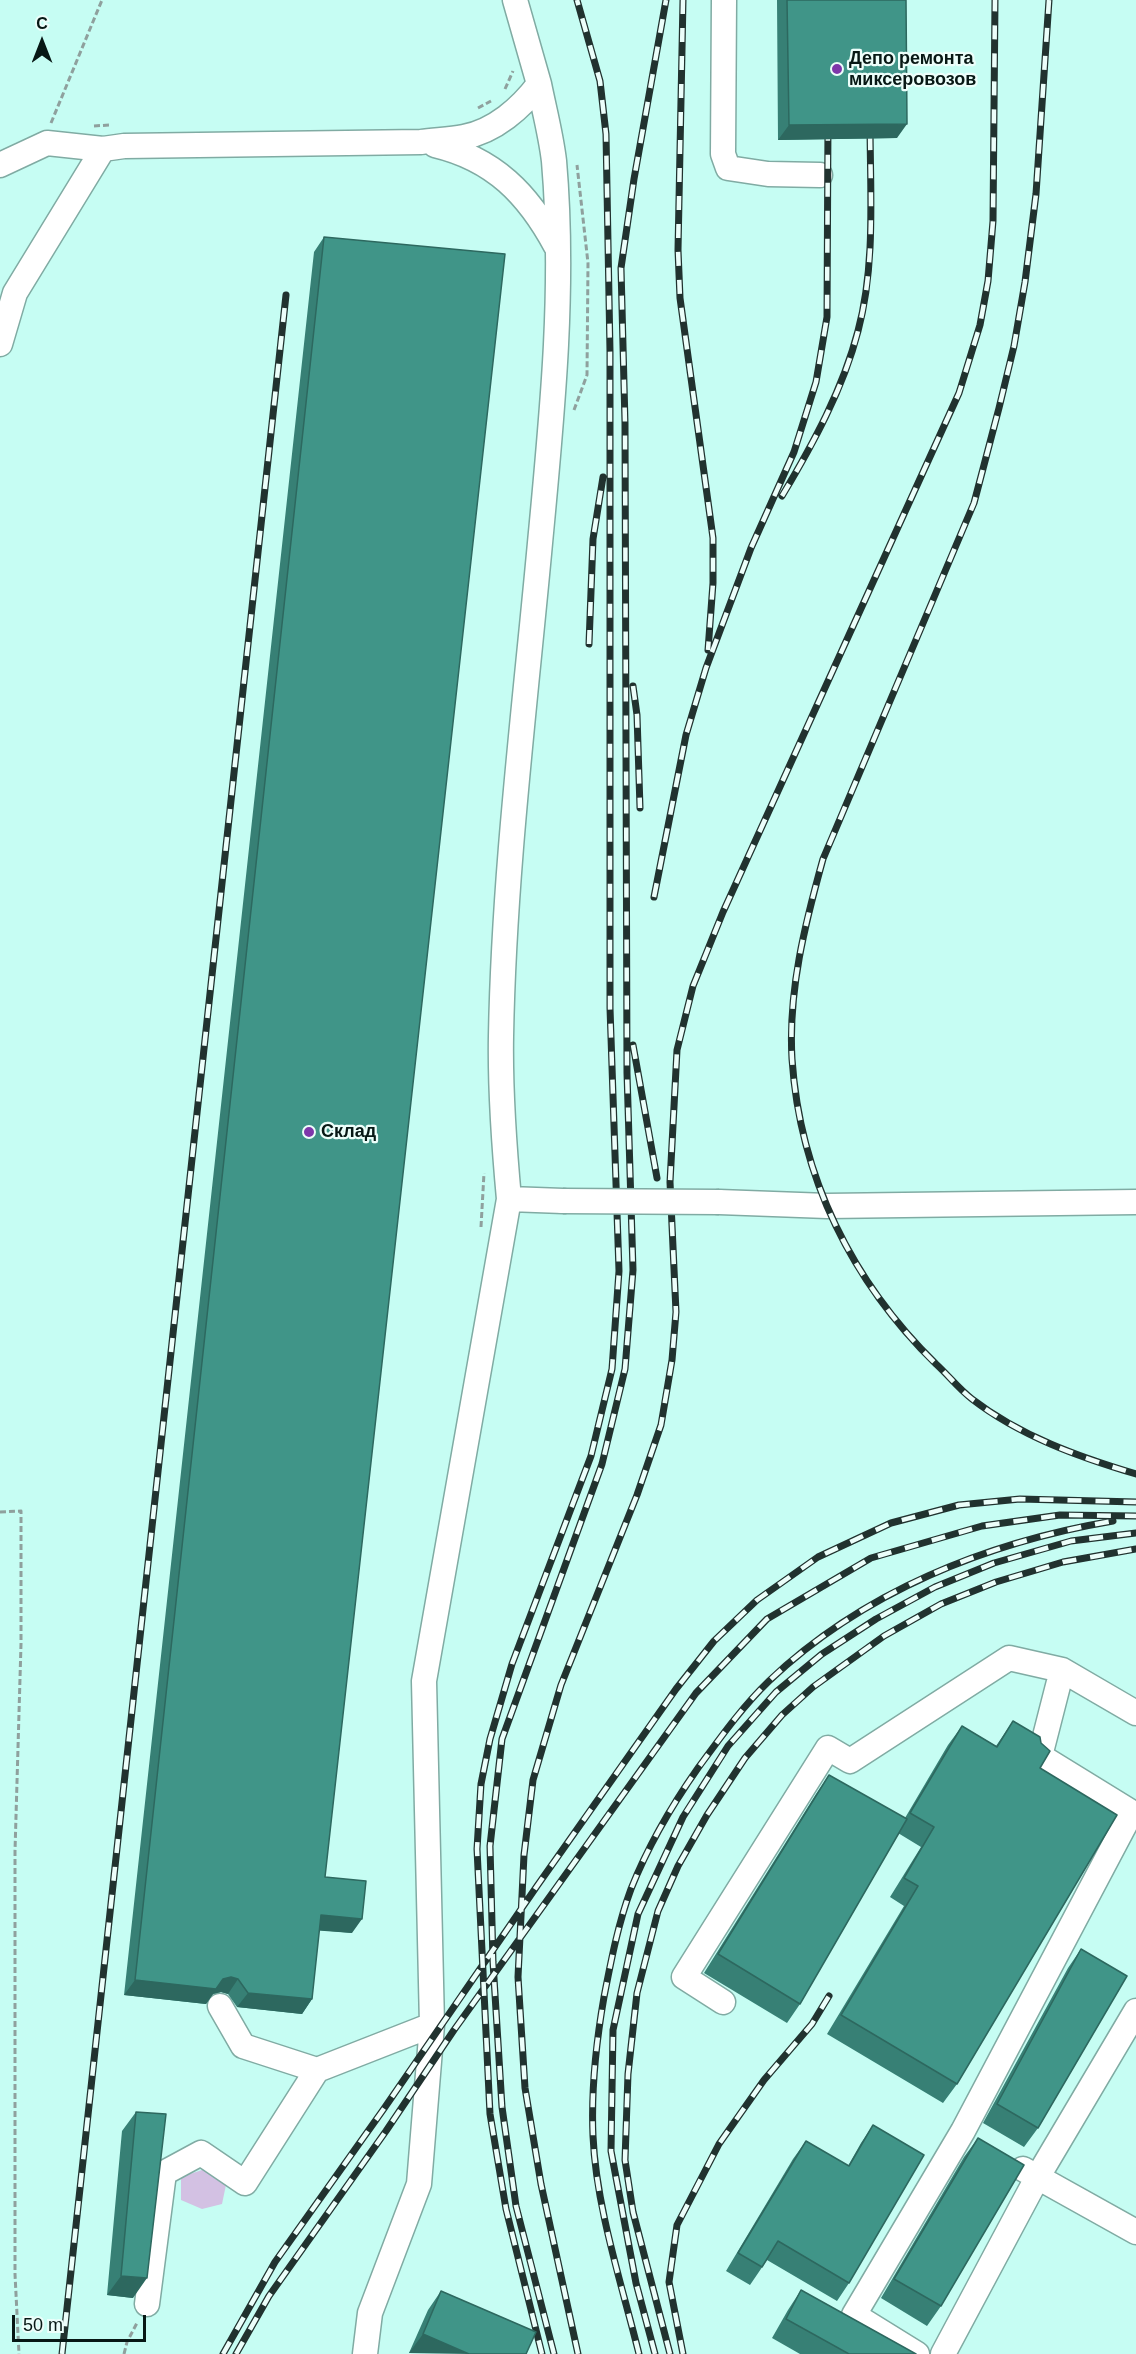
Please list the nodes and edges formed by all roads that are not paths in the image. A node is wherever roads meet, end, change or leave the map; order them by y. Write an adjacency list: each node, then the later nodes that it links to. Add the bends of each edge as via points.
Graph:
1 (515, 0): 3 (lane)
2 (724, 0): 7 (lane, via 723,154 728,168)
3 (539, 84): 4 (lane, via 524,104 500,122 466,137); 8 (lane, via 554,158)
4 (421, 142): 5 (lane); 8 (lane, via 461,152 507,179 541,218)
5 (102, 149): 6 (lane, via 47,143); 9 (lane)
6 (0, 165)
7 (820, 175)
8 (559, 251): 11 (lane, via 545,492 506,921 501,1037 502,1124)
9 (8, 287): 10 (lane)
10 (0, 344)
11 (509, 1199): 12 (lane, bridge, via 827,1206); 19 (lane, via 424,1681)
12 (1136, 1202)
13 (1062, 1670): 14 (lane); 15 (lane, via 1040,1756); 16 (lane, via 1009,1658 850,1761 828,1749 684,1977)
14 (1136, 1713)
15 (1134, 1814): 21 (lane)
16 (723, 2002)
17 (220, 2006): 20 (lane, via 243,2046)
18 (1136, 2011): 22 (lane)
19 (432, 2025): 20 (lane); 25 (lane, via 419,2184 370,2313)
20 (317, 2070): 24 (lane, via 245,2183 201,2153 164,2173)
21 (982, 2143): 22 (lane); 26 (lane, via 854,2315)
22 (1037, 2178): 23 (lane); 27 (lane)
23 (1136, 2232)
24 (147, 2304)
25 (365, 2354)
26 (917, 2354)
27 (943, 2354)

